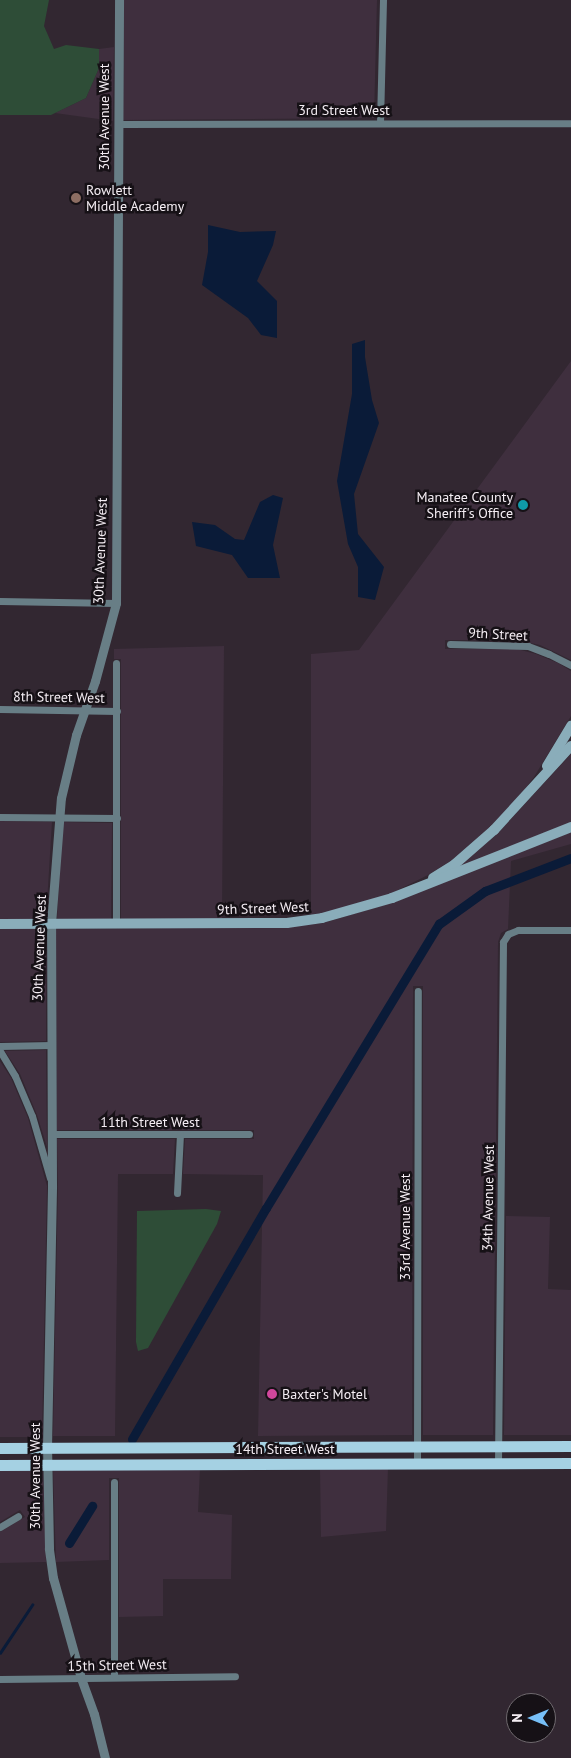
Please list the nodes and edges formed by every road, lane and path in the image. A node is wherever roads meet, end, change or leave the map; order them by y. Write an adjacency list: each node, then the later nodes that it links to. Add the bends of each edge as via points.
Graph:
1 (119, 0): 5 (street, 30th Avenue West)
2 (382, 0): 3 (street)
3 (380, 122): 4 (street, 3rd Street West); 5 (street, 3rd Street West)
4 (571, 123)
5 (118, 124): 7 (street, 30th Avenue West)
6 (0, 601): 7 (street)
7 (116, 602): 12 (street, 30th Avenue West)
8 (450, 644): 10 (street, 9th Street, via 518,645 549,654)
9 (116, 664): 13 (street)
10 (571, 665)
11 (0, 709): 12 (street, 8th Street West)
12 (84, 710): 13 (street, 8th Street West); 18 (street, 30th Avenue West, via 66,772)
13 (117, 711): 19 (street)
14 (571, 726): 16 (main road)
15 (571, 746): 16 (main road)
16 (538, 780): 21 (main road, via 476,847 431,879)
17 (0, 817): 18 (street)
18 (58, 818): 19 (street); 24 (street, 30th Avenue West)
19 (117, 818): 22 (street)
20 (571, 827): 21 (main road, 9th Street West)
21 (405, 892): 22 (main road, 9th Street West, via 371,906 306,921)
22 (116, 923): 24 (main road, 9th Street West)
23 (0, 924): 24 (main road, 9th Street West)
24 (51, 924): 27 (street, 30th Avenue West)
25 (571, 930): 35 (street, 34th Avenue West, via 518,930 508,934 503,942)
26 (418, 991): 37 (street, 33rd Avenue West)
27 (52, 1045): 28 (street); 30 (street, 30th Avenue West)
28 (0, 1046)
29 (0, 1052): 33 (street, 30th Avenue West, via 15,1076 32,1116)
30 (52, 1134): 31 (street, 11th Street West); 33 (street, 30th Avenue West)
31 (180, 1134): 32 (street, 11th Street West); 34 (street)
32 (249, 1134)
33 (52, 1185): 39 (street, 30th Avenue West)
34 (177, 1193)
35 (498, 1446): 36 (main road, 14th Street West); 37 (main road, 14th Street West); 42 (street, 34th Avenue West)
36 (571, 1446)
37 (418, 1447): 39 (main road, 14th Street West); 41 (street, 33rd Avenue West)
38 (0, 1448): 39 (main road, 14th Street West)
39 (47, 1448): 44 (street, 30th Avenue West)
40 (571, 1463): 42 (main road, 14th Street West)
41 (417, 1464): 42 (main road, 14th Street West); 44 (main road, 14th Street West)
42 (498, 1464)
43 (0, 1465): 44 (main road, 14th Street West)
44 (48, 1465): 50 (street, 30th Avenue West, via 49,1548 53,1578)
45 (114, 1482): 49 (street)
46 (18, 1516): 47 (street)
47 (0, 1527)
48 (235, 1676): 49 (street, 15th Street West)
49 (114, 1677): 50 (street, 15th Street West)
50 (81, 1678): 51 (street, 15th Street West); 52 (street, 30th Avenue West)
51 (0, 1679)
52 (105, 1758)

